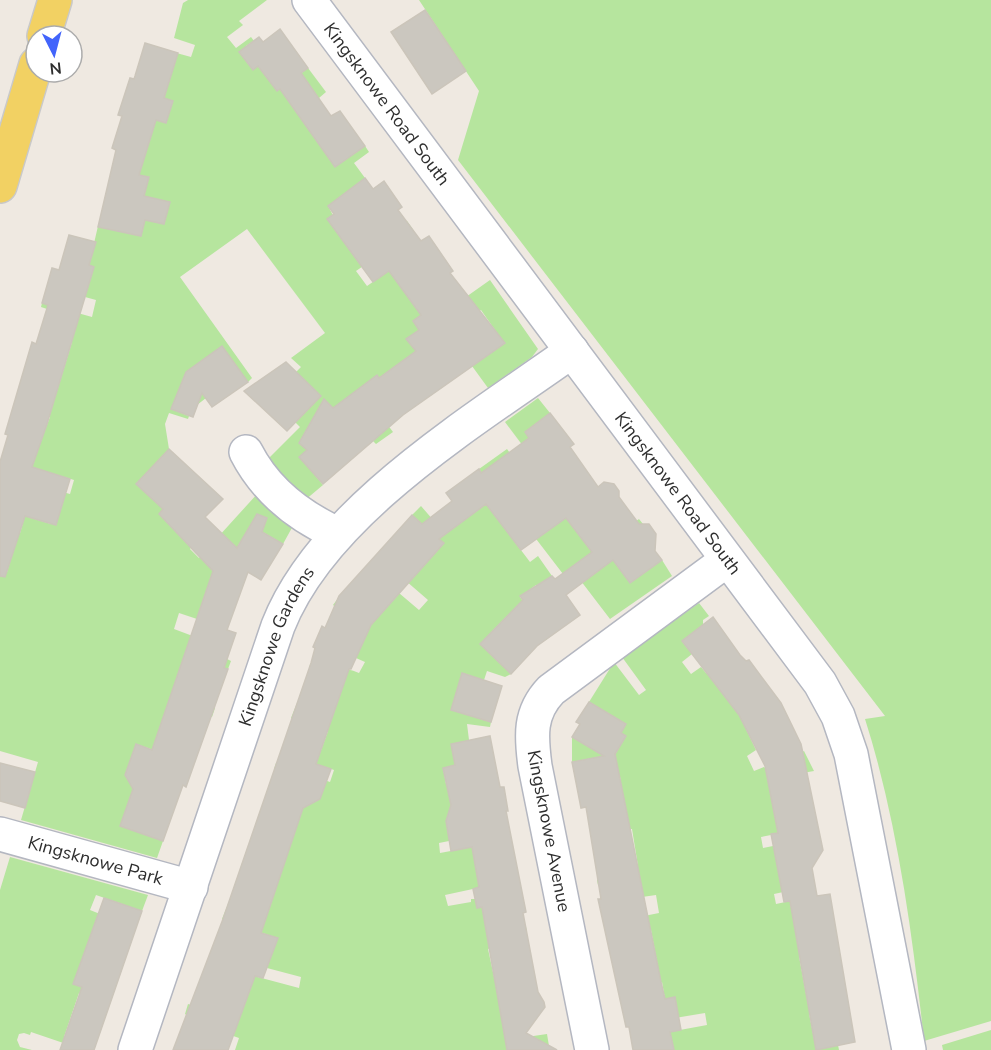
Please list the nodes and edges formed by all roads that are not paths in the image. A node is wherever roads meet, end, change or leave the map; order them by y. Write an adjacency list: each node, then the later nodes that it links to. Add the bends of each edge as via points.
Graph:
1 (55, 0): 3 (main road)
2 (309, 0): 7 (street, Kingsknowe Road South)
3 (48, 24)
4 (26, 84): 5 (main road)
5 (10, 115): 6 (main road)
6 (0, 186)
7 (572, 351): 9 (street, Kingsknowe Gardens, via 404,473); 10 (street, Kingsknowe Road South)
8 (246, 452): 9 (street, via 275,494 296,511)
9 (338, 534): 12 (street, Kingsknowe Gardens, via 297,587 282,615)
10 (727, 560): 14 (street, Kingsknowe Avenue, via 551,690 533,721 535,766); 15 (street, Kingsknowe Road South, via 820,683 846,738)
11 (0, 834): 12 (street, Kingsknowe Park)
12 (191, 887): 13 (street, Kingsknowe Gardens)
13 (135, 1050)
14 (592, 1050)
15 (909, 1050)

